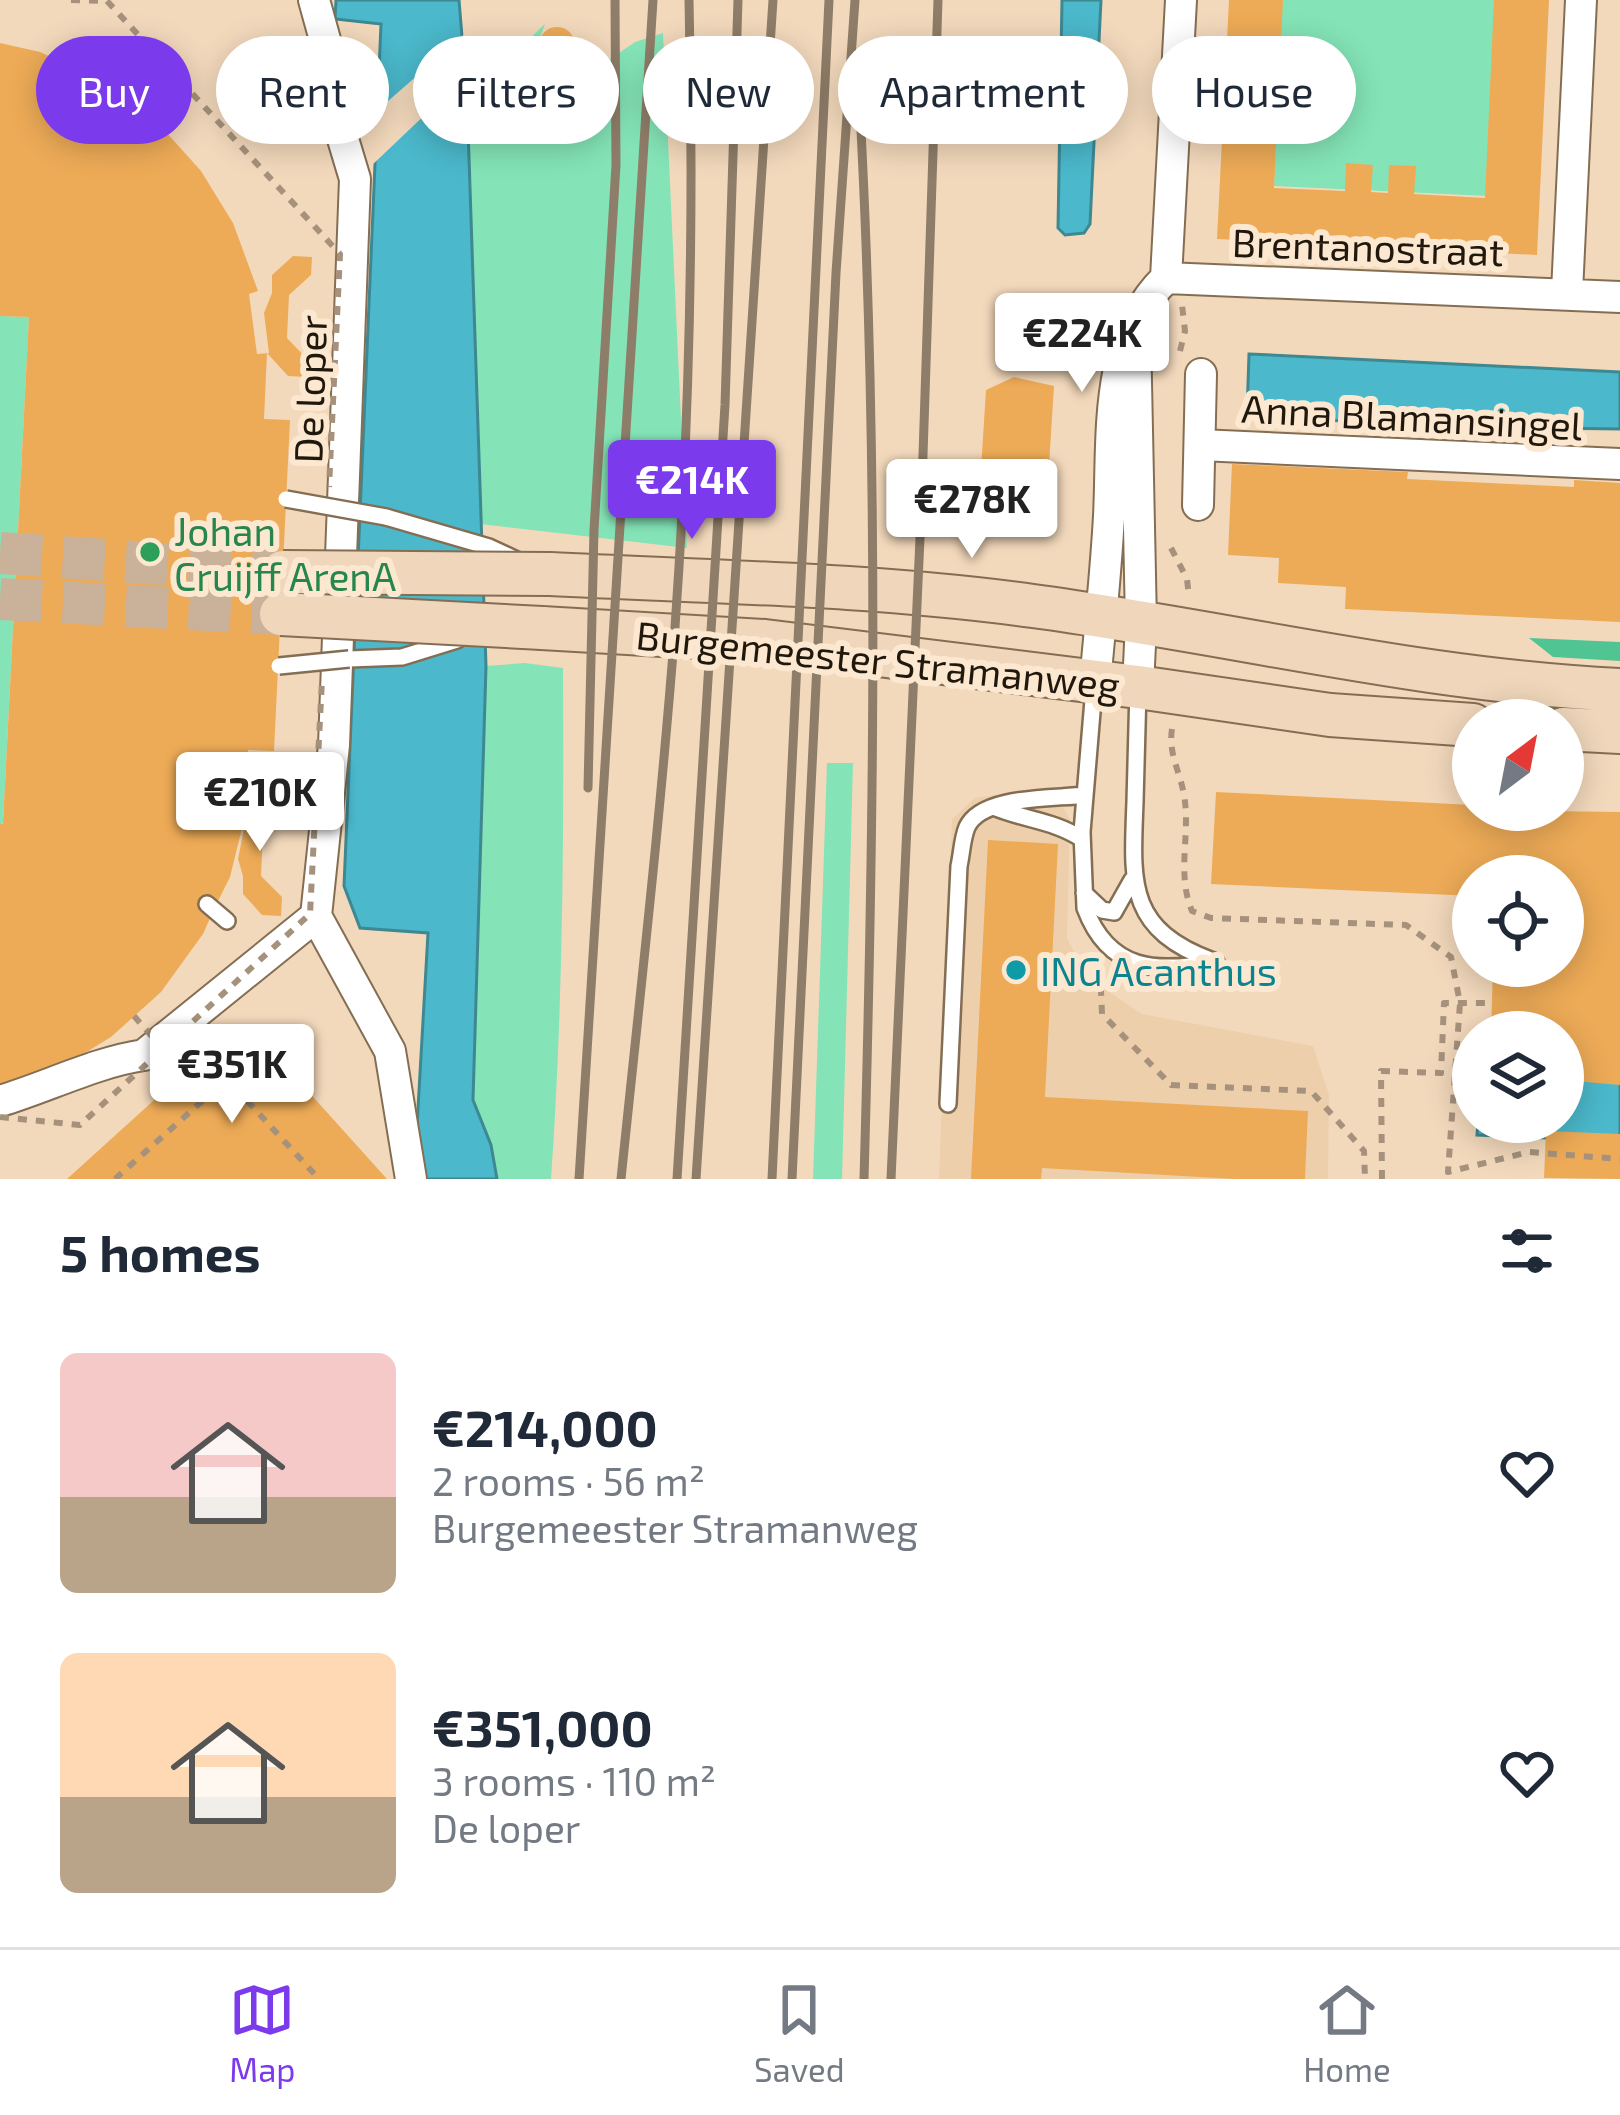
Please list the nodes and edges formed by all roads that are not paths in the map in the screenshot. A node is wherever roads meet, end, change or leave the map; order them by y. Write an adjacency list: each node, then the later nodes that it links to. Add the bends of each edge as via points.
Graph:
1 (314, 0): 32 (street, De loper, via 355,179 334,745)
2 (1180, 0): 4 (street)
3 (1581, 0): 5 (street)
4 (1166, 278): 5 (street, Brentanostraat); 15 (street, via 1134,322 1116,373)
5 (1567, 292): 6 (street, Brentanostraat)
6 (1620, 297)
7 (1202, 374): 8 (street, Anna Blamansingel)
8 (1200, 445): 9 (street, Anna Blamansingel); 11 (street, Anna Blamansingel)
9 (1620, 464)
10 (286, 500): 13 (lane, bridge, via 426,528)
11 (1198, 505)
12 (283, 572): 13 (main road, Burgemeester Stramanweg, bridge)
13 (550, 574): 15 (main road, Burgemeester Stramanweg, via 831,588)
14 (280, 614): 16 (main road, Burgemeester Stramanweg, bridge)
15 (1121, 620): 18 (street); 19 (street); 20 (main road, Burgemeester Stramanweg, via 1468,675)
16 (542, 628): 17 (lane, bridge, via 402,656); 18 (main road, Burgemeester Stramanweg, via 766,641)
17 (279, 666)
18 (1095, 683): 19 (main road, Burgemeester Stramanweg); 26 (lane)
19 (1158, 690): 21 (main road, Burgemeester Stramanweg); 29 (lane)
20 (1620, 690)
21 (1452, 724)
22 (1584, 732): 23 (main road)
23 (1620, 732)
24 (1584, 738): 25 (lane)
25 (1620, 748)
26 (1085, 795): 27 (lane); 28 (lane)
27 (996, 808): 28 (lane); 35 (lane, via 970,821 959,866)
28 (1082, 839): 30 (lane)
29 (1132, 880): 30 (lane, via 1114,912); 30 (lane, via 1149,916 1182,950 1216,962 1136,965 1089,920)
30 (1084, 893)
31 (207, 904): 33 (lane)
32 (316, 916): 34 (street, via 144,1054); 36 (street, via 390,1051)
33 (227, 921)
34 (0, 1101)
35 (948, 1104)
36 (411, 1179)

